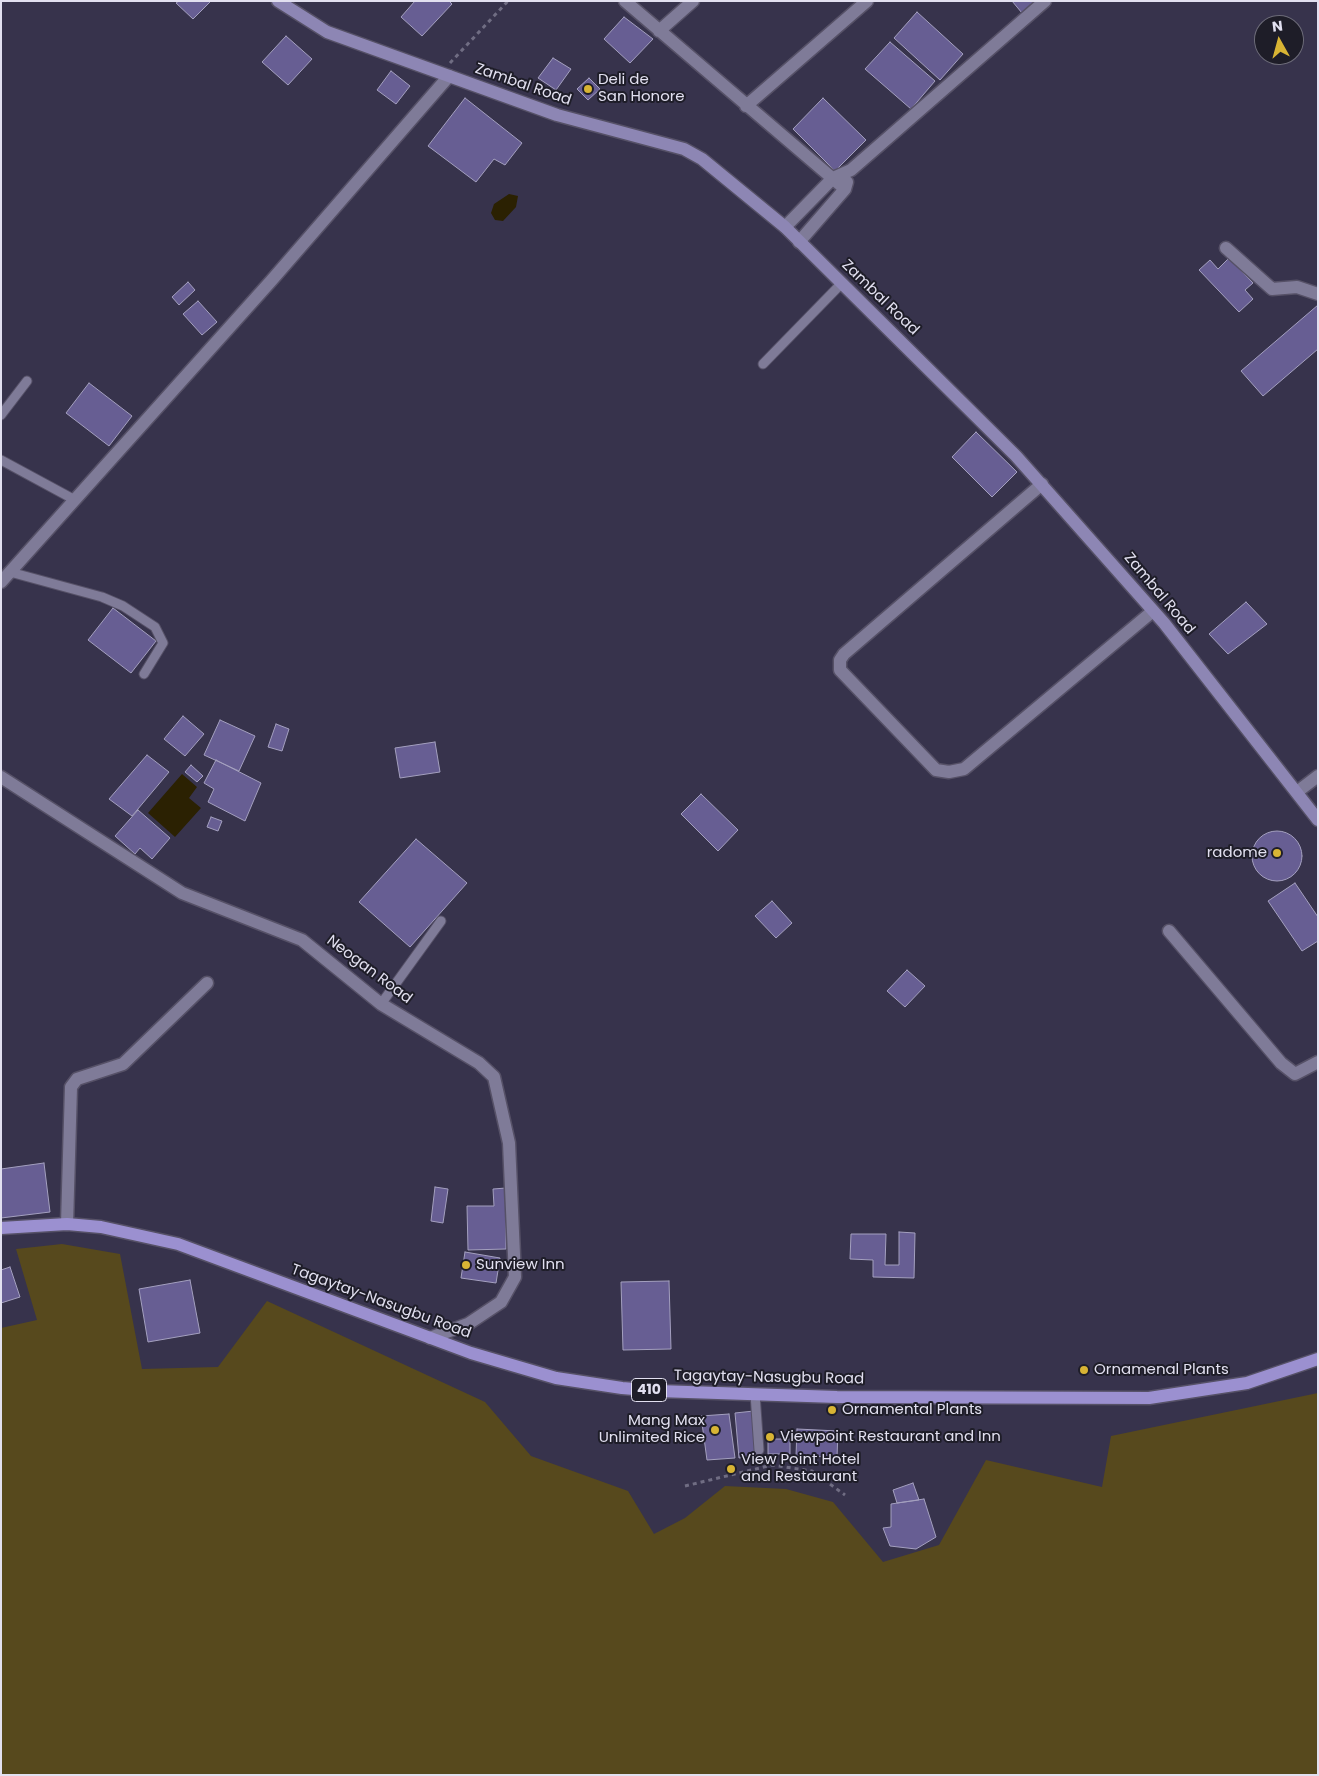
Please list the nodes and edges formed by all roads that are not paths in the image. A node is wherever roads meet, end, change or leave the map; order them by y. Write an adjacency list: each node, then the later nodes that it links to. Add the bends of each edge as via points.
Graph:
1 (278, 1): 7 (street, Zambal Road, via 327,32)
2 (625, 1): 6 (street)
3 (693, 1): 6 (street)
4 (867, 1): 8 (street)
5 (1045, 1): 9 (street)
6 (659, 31): 8 (street)
7 (445, 74): 12 (street, Zambal Road, via 557,115 684,149 702,159); 22 (street, via 265,288)
8 (746, 106): 10 (street)
9 (851, 170): 10 (street); 11 (street)
10 (833, 178): 11 (street); 12 (street)
11 (845, 189): 13 (street)
12 (785, 227): 13 (street, Zambal Road)
13 (800, 242): 15 (street, Zambal Road)
14 (1226, 248): 16 (street, via 1272,289 1297,288)
15 (841, 284): 17 (lane); 21 (street, Zambal Road, via 911,350)
16 (1318, 294)
17 (763, 364)
18 (27, 381): 19 (lane)
19 (1, 415)
20 (1, 460): 22 (lane)
21 (1042, 484): 25 (street, Zambal Road); 25 (street, via 844,654 840,670 936,770 964,769)
22 (75, 500): 23 (street)
23 (10, 572): 24 (street); 26 (lane, via 102,597 123,606 155,628 163,643)
24 (1, 582)
25 (1152, 610): 29 (street, Zambal Road)
26 (144, 674)
27 (1318, 776): 29 (street)
28 (1, 777): 34 (street, Neogan Road, via 182,894 302,940)
29 (1297, 792): 30 (street, Zambal Road)
30 (1318, 820)
31 (441, 921): 34 (lane)
32 (1169, 931): 35 (street, via 1280,1063 1295,1074)
33 (207, 983): 36 (street, via 123,1064 77,1079 71,1086)
34 (381, 1004): 38 (street, Neogan Road, via 479,1063 494,1077 509,1143 515,1277 501,1302 468,1324)
35 (1318, 1062)
36 (67, 1224): 37 (main road, Tagaytay-Nasugbu Road / 410); 38 (main road, Tagaytay-Nasugbu Road / 410, via 101,1227 178,1244)
37 (1, 1228)
38 (430, 1338): 40 (main road, Tagaytay-Nasugbu Road / 410, via 556,1378 658,1391)
39 (1318, 1359): 40 (main road, Tagaytay-Nasugbu Road / 410, via 1247,1383 1149,1398)
40 (755, 1394): 41 (lane)
41 (759, 1450)

